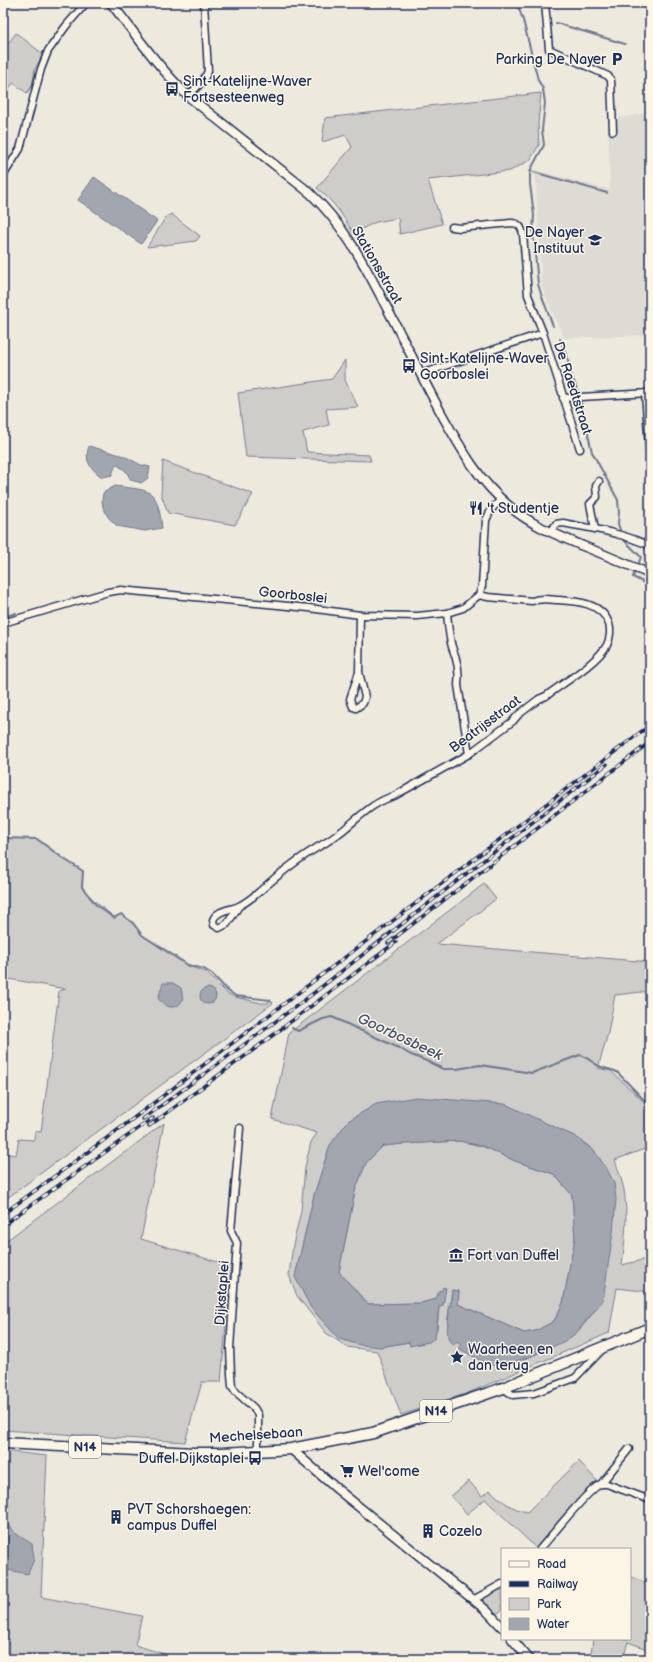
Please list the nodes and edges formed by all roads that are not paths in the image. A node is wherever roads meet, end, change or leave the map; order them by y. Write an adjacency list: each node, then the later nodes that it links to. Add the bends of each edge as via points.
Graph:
1 (86, 3): 7 (street, via 48,51 20,149)
2 (111, 3): 5 (street, Stationsstraat, via 158,64)
3 (204, 3): 5 (street, via 208,71 203,81)
4 (545, 3): 6 (street, via 549,49 608,76 611,80)
5 (188, 96): 10 (street, Stationsstraat, via 310,193 327,210 357,250)
6 (613, 131)
7 (3, 176)
8 (452, 227): 9 (street, De Raedtstraat, via 511,223 521,226 524,234 528,295)
9 (543, 333): 10 (street); 12 (street, De Raedtstraat)
10 (421, 374): 16 (street, Stationsstraat, via 471,465)
11 (647, 393): 12 (street); 14 (street)
12 (563, 398): 13 (street, De Raedtstraat)
13 (580, 449)
14 (650, 461)
15 (599, 482): 17 (street, via 596,486 597,497 590,504)
16 (501, 499): 18 (street, Stationsstraat, via 530,521); 21 (street, via 486,520 482,586)
17 (595, 529): 18 (street, via 558,523); 19 (street, via 623,535)
18 (551, 532): 20 (street, Stationsstraat)
19 (650, 546)
20 (650, 574)
21 (479, 595): 22 (street, Goorboslei, via 463,608); 26 (street, Beatrijsstraat, via 575,601 590,605 605,615 610,634 606,645 592,661)
22 (447, 613): 23 (street, Goorboslei, via 417,616); 26 (street, via 452,647 456,653 458,685)
23 (360, 615): 24 (street, Goorboslei, via 303,607 121,590); 25 (street)
24 (3, 623)
25 (359, 672): 25 (street, via 350,699 356,708 363,703 365,696)
26 (469, 754): 27 (street, Beatrijsstraat, via 368,808)
27 (239, 906)
28 (240, 1128): 35 (street, Dijkstaplei, via 231,1231 237,1243 230,1348 231,1374 232,1386 258,1415)
29 (650, 1328): 30 (main road, Mechelsebaan / N14)
30 (607, 1345): 31 (main road, Mechelsebaan / N14); 31 (street, Mechelsebaan, via 575,1378 534,1393 513,1395)
31 (503, 1388): 33 (main road, Mechelsebaan / N14, via 373,1433)
32 (3, 1442): 35 (main road, Mechelsebaan / N14, via 194,1453)
33 (291, 1449): 35 (main road, Mechelsebaan / N14); 40 (street)
34 (629, 1449): 36 (street)
35 (258, 1452)
36 (601, 1484): 37 (street, via 608,1484); 38 (street, via 592,1490)
37 (650, 1500)
38 (541, 1548)
39 (501, 1585): 40 (street)
40 (473, 1600): 41 (street)
41 (501, 1626)
42 (513, 1640): 43 (street)
43 (529, 1659)

